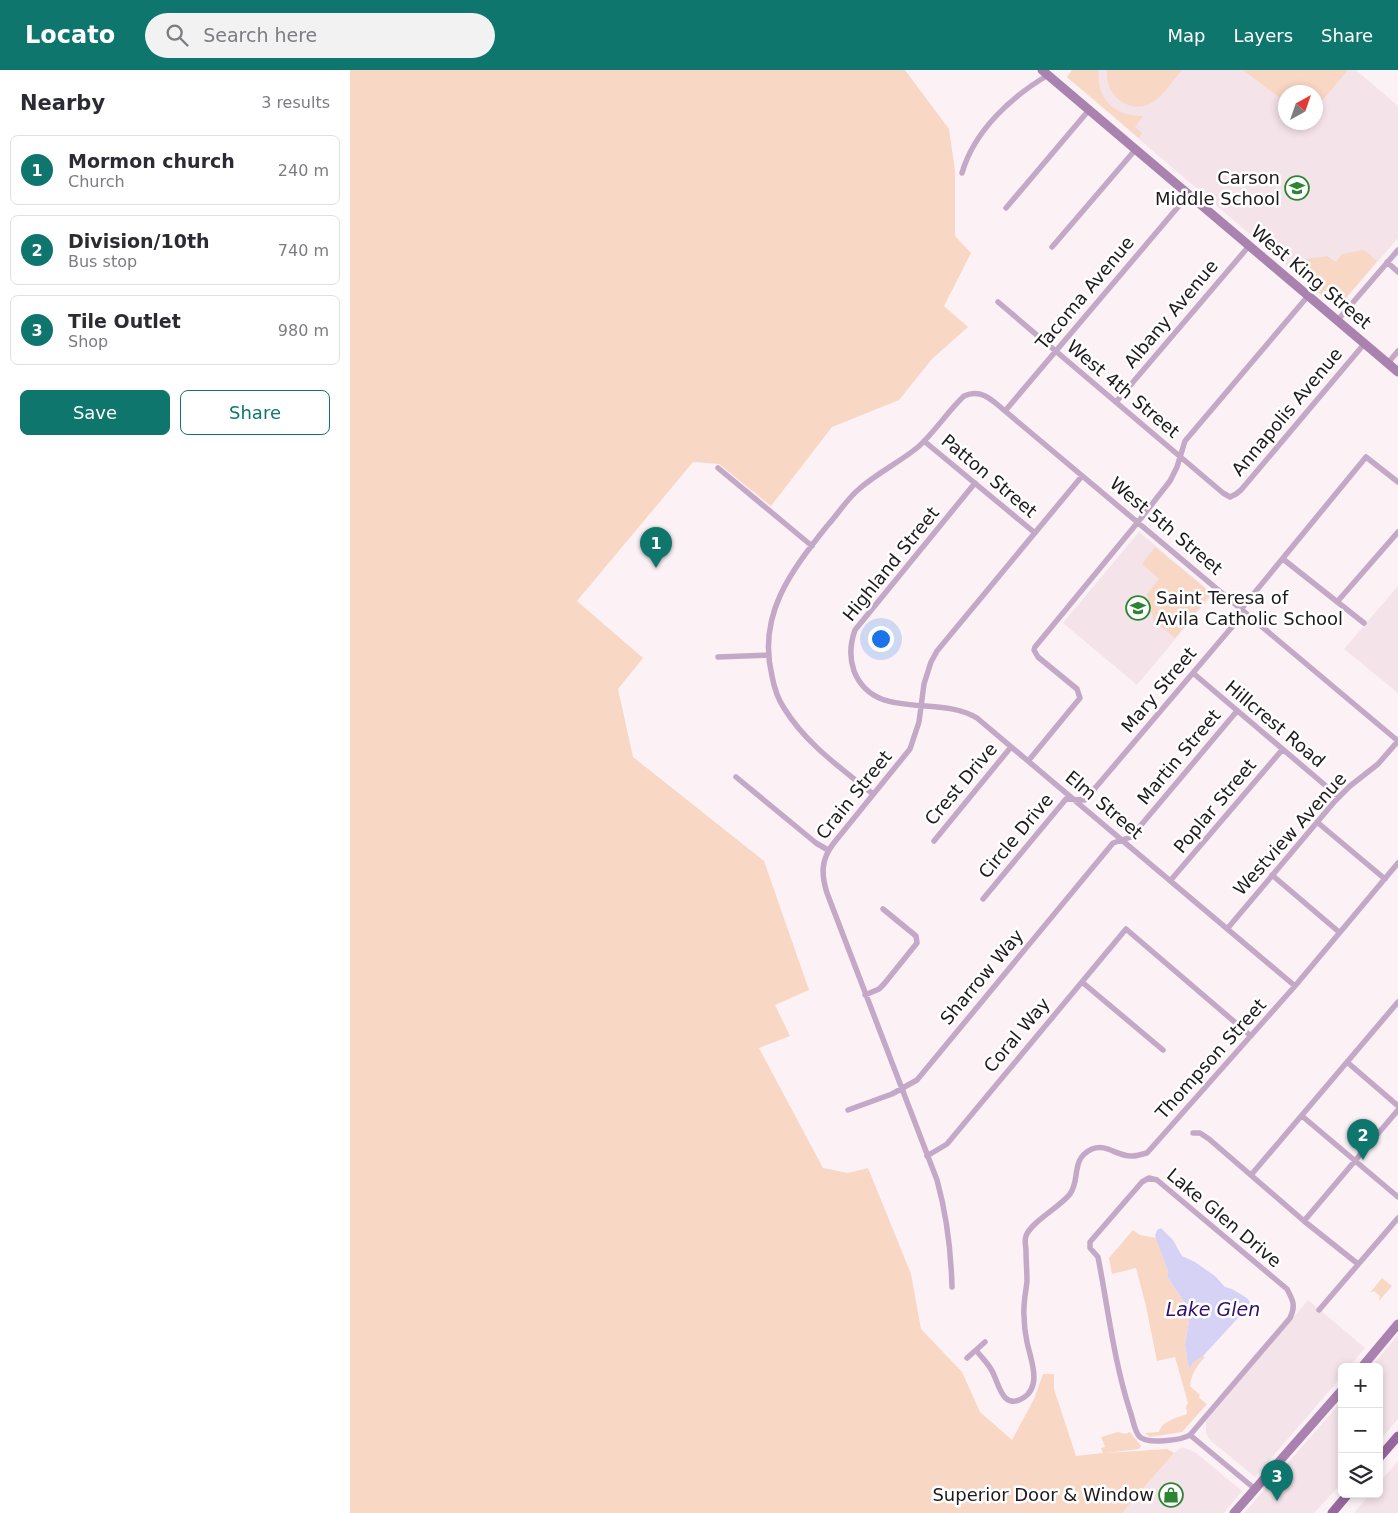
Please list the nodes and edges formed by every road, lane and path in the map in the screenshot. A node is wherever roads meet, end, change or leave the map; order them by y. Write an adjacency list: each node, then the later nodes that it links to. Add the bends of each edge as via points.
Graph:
1 (1049, 72): 2 (street, West King Street); 4 (street, via 1002,110 974,143)
2 (1089, 110): 3 (street, West King Street); 6 (street)
3 (1136, 150): 5 (street, West King Street); 8 (street)
4 (962, 173)
5 (1188, 194): 7 (street, West King Street); 17 (street, Tacoma Avenue)
6 (1006, 208)
7 (1248, 246): 12 (street, West King Street); 20 (street, Albany Avenue)
8 (1052, 248)
9 (1398, 250): 10 (street)
10 (1387, 262): 11 (street); 14 (street)
11 (1398, 272)
12 (1308, 296): 14 (street, West King Street); 23 (street, via 1185,441)
13 (998, 302): 17 (street, West 4th Street)
14 (1337, 321): 15 (street, West King Street)
15 (1365, 344): 18 (street, West King Street); 28 (street, Annapolis Avenue, via 1241,490)
16 (1398, 350): 18 (street)
17 (1055, 351): 20 (street, West 4th Street); 21 (street, Tacoma Avenue)
18 (1388, 363): 19 (street, West King Street)
19 (1398, 372)
20 (1116, 402): 23 (street, West 4th Street)
21 (1006, 411): 22 (street, West 5th Street, via 982,393 969,394); 25 (street, West 5th Street)
22 (924, 441): 27 (street, Patton Street); 32 (street, via 859,489)
23 (1180, 456): 28 (street, West 4th Street); 29 (street, via 1170,481)
24 (718, 468): 32 (street)
25 (1082, 476): 29 (street, West 5th Street); 31 (street, Crain Street)
26 (1398, 482): 33 (street, Mary Street, via 1366,457)
27 (975, 483): 31 (street, Patton Street); 40 (street, Highland Street, via 855,630 850,655 852,666 857,679)
28 (1230, 497)
29 (1138, 522): 35 (street, West 5th Street); 46 (street, via 1035,647 1035,654 1077,689 1080,698)
30 (1398, 532): 34 (street)
31 (1035, 533): 41 (street, Crain Street, via 937,652 924,684)
32 (812, 546): 37 (street, via 780,594 769,632)
33 (1283, 559): 34 (street); 35 (street, Mary Street)
34 (1337, 602): 36 (street)
35 (1242, 608): 39 (street, Mary Street, via 1237,621); 43 (street, West 5th Street)
36 (1364, 623)
37 (768, 655): 38 (street); 48 (street, via 774,686 782,706 796,726 808,740)
38 (718, 657)
39 (1192, 673): 42 (street, Hillcrest Road); 50 (street, Mary Street, via 1085,800)
40 (872, 694): 41 (street, Elm Street, via 888,702)
41 (921, 705): 44 (street, Elm Street, via 963,710); 48 (street, Crain Street, via 910,748)
42 (1237, 711): 45 (street, Hillcrest Road); 53 (street, Martin Street, via 1131,837)
43 (1398, 741): 49 (street, Westview Avenue, via 1378,764)
44 (1011, 747): 46 (street, Elm Street); 52 (street, Crest Drive)
45 (1282, 750): 49 (street, Hillcrest Road); 58 (street, Poplar Street)
46 (1029, 760): 50 (street, Elm Street)
47 (736, 777): 54 (street)
48 (873, 794): 54 (street, Crain Street)
49 (1338, 798): 51 (street, Westview Avenue)
50 (1075, 800): 53 (street, Elm Street); 59 (street, Circle Drive, via 1066,799)
51 (1317, 822): 56 (street, Westview Avenue); 57 (street)
52 (934, 841)
53 (1122, 841): 58 (street, Elm Street); 72 (street, Sharrow Way, via 1113,843 916,1080)
54 (828, 850): 65 (street, Crain Street, via 823,860 822,879)
55 (1398, 863): 57 (street, Thompson Street)
56 (1272, 875): 61 (street, Westview Avenue); 62 (street)
57 (1385, 879): 62 (street, Thompson Street)
58 (1170, 881): 61 (street, Elm Street)
59 (983, 899)
60 (883, 909): 65 (street, via 916,936 917,943 879,988)
61 (1227, 929): 64 (street, Elm Street)
62 (1339, 932): 64 (street, Thompson Street)
63 (1082, 982): 69 (street, Coral Way, via 1126,929); 70 (street); 77 (street, Coral Way, via 947,1144)
64 (1295, 986): 69 (street, Thompson Street)
65 (865, 995): 72 (street, Crain Street)
66 (1398, 1002): 67 (street)
67 (1392, 1009): 68 (street); 71 (street)
68 (1398, 1015)
69 (1251, 1036): 88 (street, Thompson Street, via 1147,1153 1132,1156 1102,1147 1084,1154 1076,1166 1075,1183 1070,1194 1033,1225 1025,1236 1027,1282 1024,1314 1026,1341 1034,1367 1028,1393 1014,1401 1002,1396 992,1369)
70 (1163, 1050)
71 (1347, 1062): 73 (street); 75 (street)
72 (901, 1089): 74 (street, Sharrow Way); 77 (street, Crain Street)
73 (1398, 1108): 78 (street)
74 (848, 1110)
75 (1302, 1116): 78 (street); 79 (street)
76 (1193, 1133): 79 (street, via 1209,1139)
77 (927, 1156): 84 (street, Crain Street, via 946,1217)
78 (1355, 1161): 80 (street); 82 (street)
79 (1251, 1175): 82 (street)
80 (1398, 1197)
81 (1398, 1218): 83 (street)
82 (1304, 1221): 83 (street)
83 (1358, 1264): 85 (street)
84 (952, 1286)
85 (1319, 1310)
86 (1398, 1324): 90 (street)
87 (985, 1342): 88 (street)
88 (976, 1350): 89 (street)
89 (966, 1358)
90 (1365, 1363)
91 (1338, 1395): 95 (street)
92 (1190, 1434): 92 (street, Lake Glen Drive, via 1185,1438 1154,1442 1143,1440 1138,1435 1124,1393 1098,1257 1090,1248 1090,1242 1149,1178 1157,1180 1286,1289 1293,1300 1294,1311 1290,1318); 95 (street)
93 (1398, 1436): 94 (main road)
94 (1383, 1453)
95 (1256, 1489): 97 (street)
96 (1345, 1498): 98 (main road)
97 (1234, 1513)
98 (1332, 1513)

